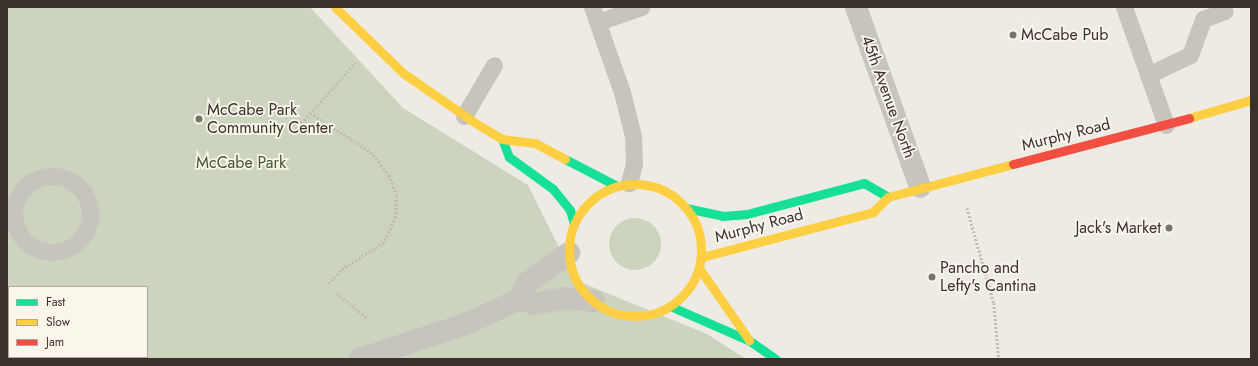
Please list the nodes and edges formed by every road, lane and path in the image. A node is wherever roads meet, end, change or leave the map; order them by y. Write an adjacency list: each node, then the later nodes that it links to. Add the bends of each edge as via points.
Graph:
1 (335, 7): 7 (main road)
2 (641, 7): 6 (lane)
3 (856, 7): 17 (street, 45th Avenue North)
4 (1124, 7): 9 (lane)
5 (1226, 11): 9 (lane, via 1202,19 1190,55)
6 (595, 14): 16 (lane, via 633,136 634,164)
7 (371, 45): 11 (path); 12 (main road)
8 (494, 64): 12 (lane)
9 (1148, 75): 13 (lane)
10 (1251, 100): 13 (main road, Murphy Road)
11 (310, 113): 14 (path); 26 (path, via 371,152 389,175 397,196 396,217 384,243 344,268)
12 (464, 116): 15 (main road)
13 (1166, 125): 17 (main road, Murphy Road)
14 (296, 129)
15 (502, 139): 16 (main road, via 535,143); 22 (main road, via 509,157 553,189 570,210)
16 (622, 184): 19 (main road, via 649,184 667,191); 22 (main road, via 591,200)
17 (920, 186): 18 (main road, Murphy Road)
18 (888, 197): 19 (main road, Murphy Road, via 864,183 747,214 723,216); 24 (main road, Murphy Road, via 873,212)
19 (686, 208): 24 (main road, via 701,237)
20 (967, 208): 35 (path, via 994,303)
21 (11, 223): 21 (lane, via 18,196 31,182 48,176 71,180 88,197 91,208 87,232 78,242 54,252 29,244)
22 (574, 224): 23 (main road)
23 (569, 253): 28 (street, via 527,283); 29 (main road, via 575,280)
24 (702, 257): 25 (main road)
25 (699, 268): 30 (main road, via 686,292); 32 (main road)
26 (328, 285)
27 (337, 293): 31 (path)
28 (520, 300): 29 (street, via 535,304 565,298); 33 (street, via 466,324)
29 (594, 301): 30 (main road, via 606,310 627,316 650,315)
30 (670, 306): 32 (main road)
31 (366, 317)
32 (750, 341): 34 (main road)
33 (360, 359)
34 (776, 359)
35 (999, 359)

